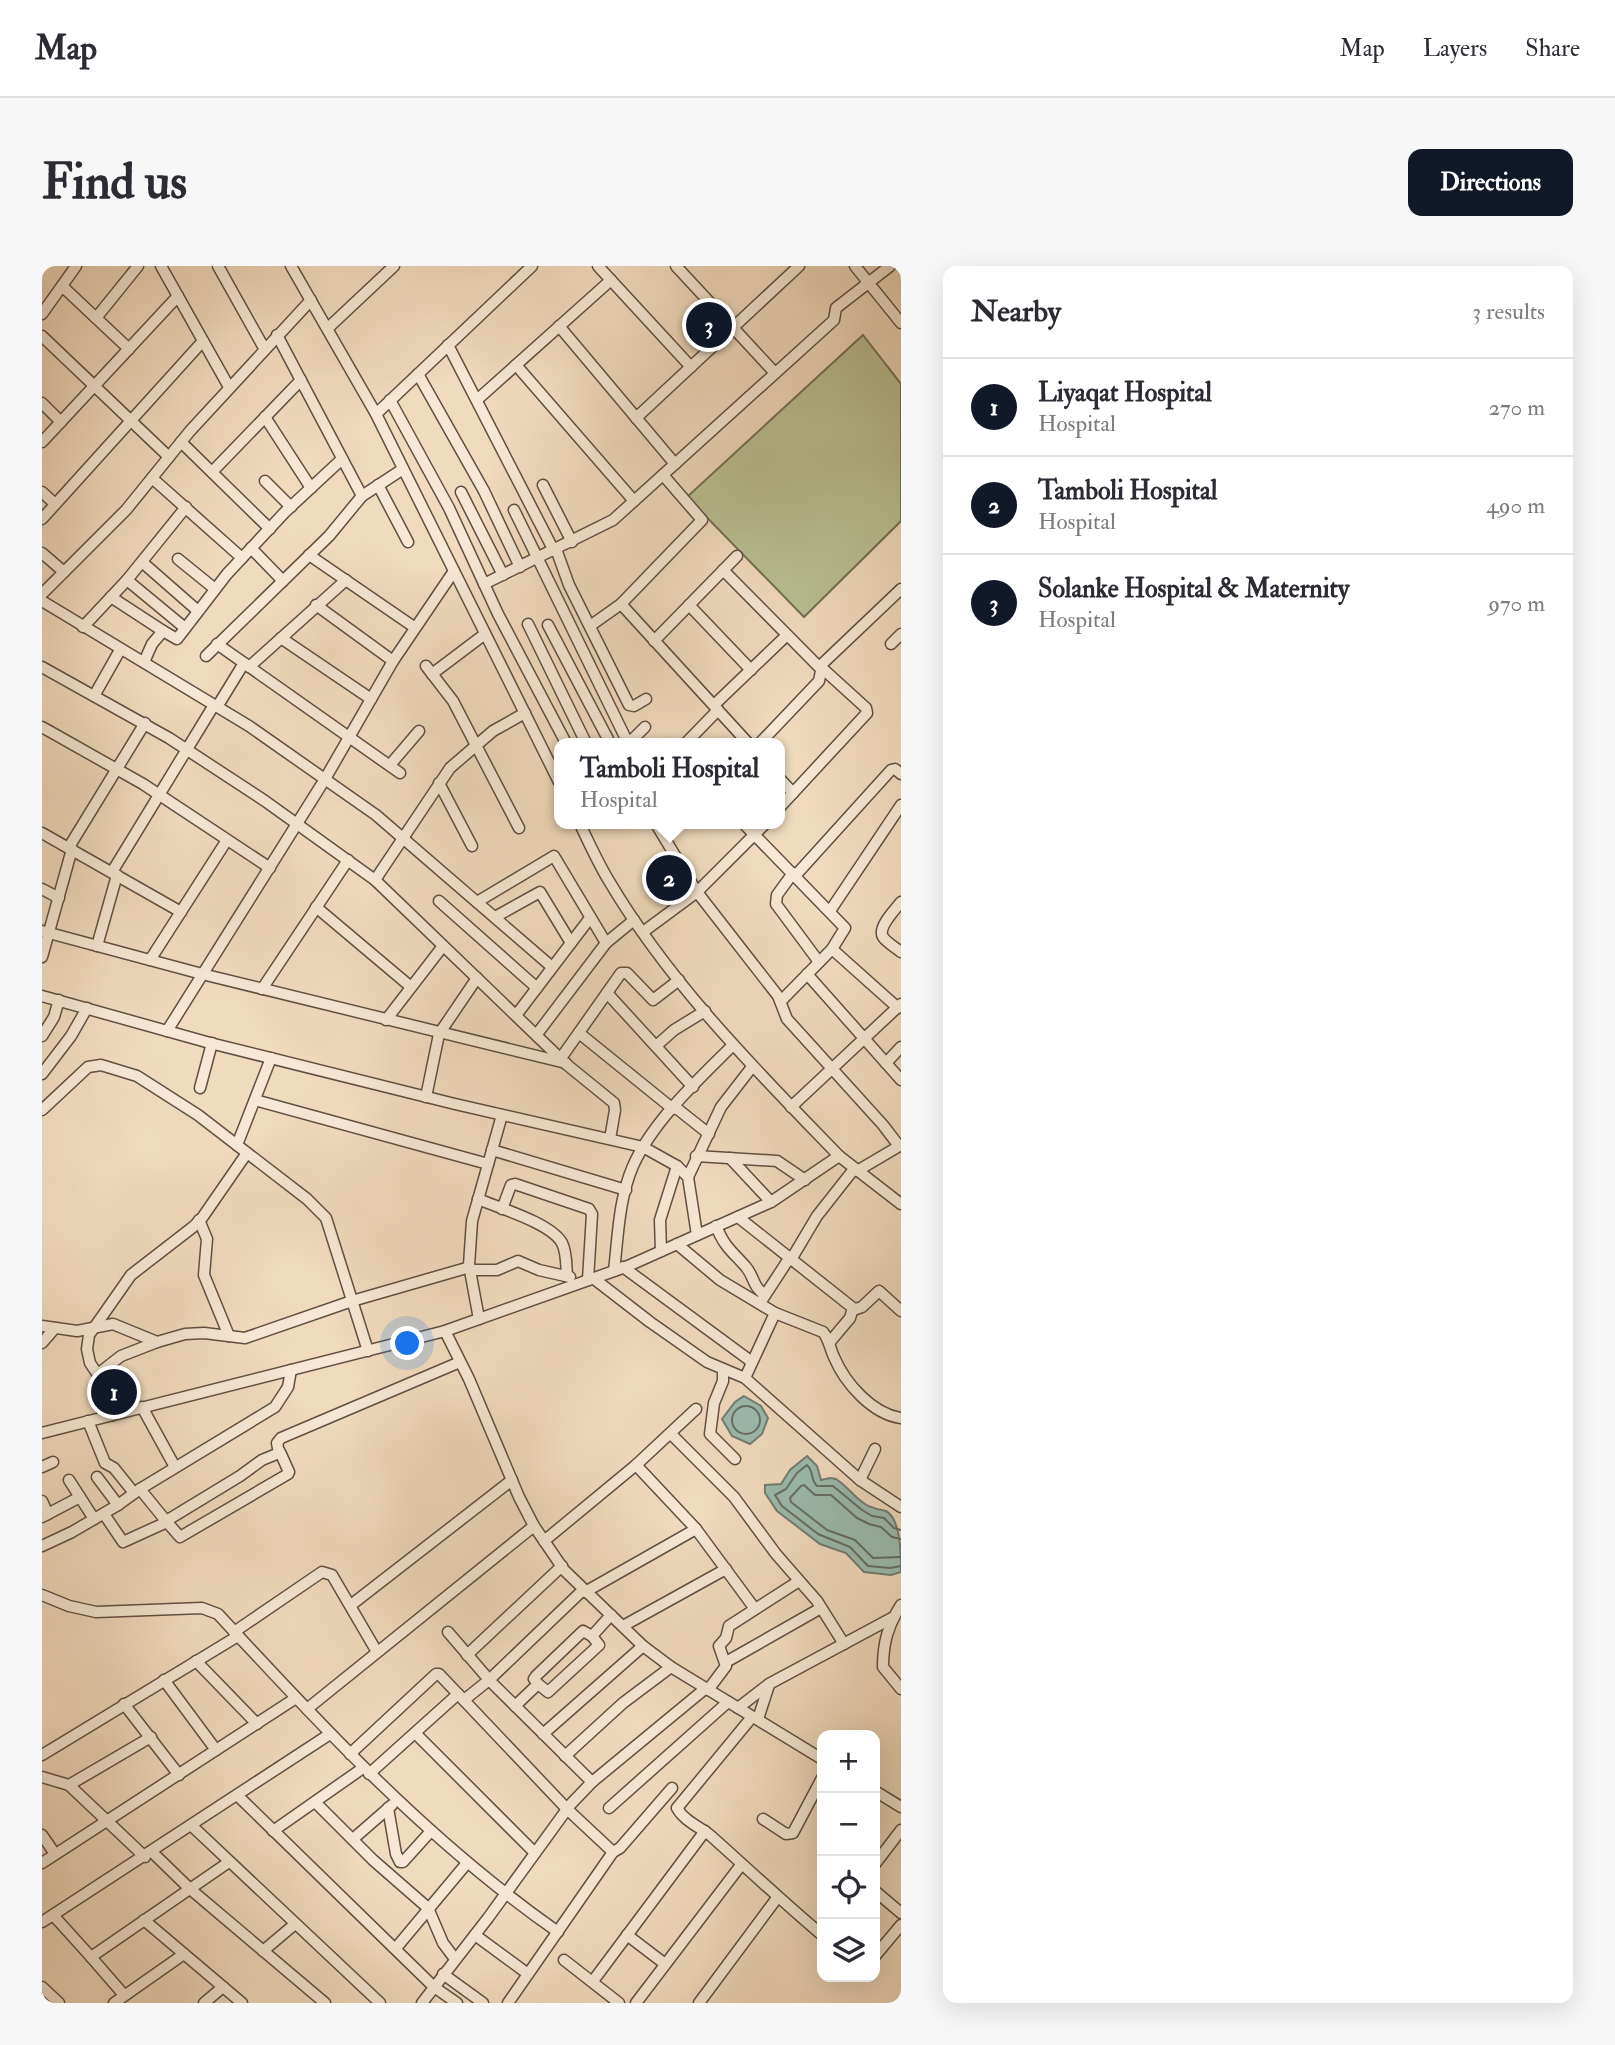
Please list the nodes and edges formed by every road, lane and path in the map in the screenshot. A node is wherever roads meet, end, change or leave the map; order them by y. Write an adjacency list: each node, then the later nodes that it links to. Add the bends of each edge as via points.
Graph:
1 (76, 266): 16 (street)
2 (138, 266): 20 (street)
3 (161, 266): 17 (street)
4 (218, 266): 29 (street)
5 (291, 266): 18 (street)
6 (394, 266): 24 (street)
7 (532, 266): 28 (street)
8 (598, 266): 14 (street)
9 (676, 266): 23 (street)
10 (799, 266): 13 (street)
11 (855, 266): 15 (street)
12 (890, 266): 15 (street)
13 (787, 270): 23 (street)
14 (611, 280): 22 (street); 32 (street)
15 (869, 284): 21 (street); 33 (street, via 836,308 834,320)
16 (62, 286): 19 (street); 20 (street)
17 (178, 296): 27 (street); 30 (street)
18 (311, 300): 24 (street); 25 (street)
19 (42, 314)
20 (96, 318): 30 (street)
21 (901, 323)
22 (559, 326): 31 (street); 43 (street)
23 (733, 327): 32 (street); 33 (street)
24 (328, 328): 41 (street)
25 (277, 335): 29 (street); 35 (street)
26 (42, 336): 36 (street)
27 (203, 341): 37 (street); 44 (street)
28 (448, 345): 34 (street); 38 (street)
29 (264, 348): 37 (street)
30 (129, 349): 36 (street)
31 (516, 365): 38 (street); 62 (street)
32 (691, 367): 43 (street)
33 (775, 373): 50 (street)
34 (418, 374): 39 (street); 80 (street, via 484,491)
35 (301, 380): 42 (street); 49 (street)
36 (96, 386): 44 (street); 45 (street)
37 (229, 387): 47 (street)
38 (478, 399): 72 (street)
39 (390, 400): 41 (street); 88 (street)
40 (42, 403): 45 (street)
41 (376, 414): 51 (street)
42 (265, 417): 52 (street); 58 (street)
43 (636, 418): 50 (street)
44 (131, 419): 48 (street); 63 (street)
45 (61, 422): 46 (street)
46 (42, 442)
47 (181, 442): 48 (street); 52 (street)
48 (169, 457): 54 (street)
49 (342, 459): 58 (street); 61 (street)
50 (675, 464): 53 (street)
51 (403, 469): 56 (street); 82 (street)
52 (212, 472): 68 (street)
53 (663, 475): 62 (street); 94 (street, via 702,520)
54 (152, 478): 64 (street); 83 (street, via 127,510)
55 (265, 481): 65 (street)
56 (378, 485): 61 (street); 69 (street)
57 (544, 485): 70 (street)
58 (311, 488): 65 (street)
59 (42, 492): 63 (street)
60 (461, 492): 84 (street)
61 (362, 496): 74 (street)
62 (634, 501): 70 (street, via 613,520)
63 (55, 504): 67 (street)
64 (186, 507): 76 (street); 79 (street)
65 (291, 507): 68 (street)
66 (514, 510): 78 (street)
67 (42, 519)
68 (270, 529): 71 (street)
69 (408, 542)
70 (572, 542): 72 (street)
71 (251, 548): 76 (street); 87 (street)
72 (555, 550): 78 (street); 100 (street)
73 (42, 553): 83 (street)
74 (309, 555): 86 (street); 87 (street)
75 (737, 556): 81 (street)
76 (242, 558): 89 (street)
77 (178, 559): 89 (street)
78 (536, 559): 80 (street); 136 (street)
79 (142, 562): 85 (street); 97 (street)
80 (520, 567): 84 (street)
81 (723, 570): 96 (street); 107 (street)
82 (454, 571): 102 (street); 105 (street)
83 (64, 572): 91 (street)
84 (503, 575): 88 (street)
85 (127, 580): 92 (street); 103 (street)
86 (346, 580): 95 (street); 102 (street)
87 (283, 581): 110 (street)
88 (484, 584): 124 (street)
89 (215, 589): 97 (street)
90 (901, 589): 118 (street)
91 (42, 594)
92 (111, 597): 101 (street); 104 (street)
93 (42, 601): 101 (street)
94 (621, 604): 100 (street); 109 (street)
95 (316, 605): 108 (street); 114 (street)
96 (689, 605): 109 (street); 119 (street)
97 (198, 611): 103 (street)
98 (528, 624): 121 (street)
99 (548, 625): 135 (street)
100 (590, 626): 123 (street, via 629,705)
101 (83, 627): 112 (street)
102 (414, 627): 114 (street)
103 (185, 628): 104 (street, via 177,639)
104 (163, 631): 115 (street)
105 (485, 634): 127 (street); 141 (street, via 429,670 453,701)
106 (901, 634): 111 (street)
107 (786, 636): 118 (street); 119 (street)
108 (281, 638): 116 (street); 122 (street)
109 (654, 640): 126 (street)
110 (217, 644): 113 (street); 116 (street)
111 (891, 644)
112 (120, 650): 115 (street); 120 (street)
113 (206, 656)
114 (393, 661): 122 (street)
115 (144, 662): 125 (street)
116 (246, 665): 125 (street); 132 (street)
117 (42, 667): 120 (street)
118 (822, 667): 140 (street, via 819,681); 151 (street, via 868,710)
119 (751, 670): 126 (street)
120 (94, 696): 128 (street)
121 (563, 696): 124 (street); 134 (street)
122 (371, 699): 132 (street)
123 (646, 699)
124 (546, 705): 133 (street)
125 (215, 706): 142 (street); 148 (street)
126 (716, 708): 138 (street); 139 (street)
127 (524, 713): 141 (street); 145 (street)
128 (145, 723): 142 (street); 144 (street)
129 (42, 727): 144 (street)
130 (646, 727): 137 (street)
131 (419, 731): 143 (street)
132 (349, 737): 143 (street); 148 (street)
133 (563, 738)
134 (584, 738)
135 (607, 738)
136 (626, 738)
137 (634, 738)
138 (690, 738)
139 (743, 738)
140 (765, 738)
141 (476, 746): 149 (street); 156 (street)
142 (187, 749): 152 (street); 155 (street)
143 (390, 765): 146 (street)
144 (118, 770): 152 (street); 166 (street)
145 (554, 772)
146 (400, 773)
147 (901, 774): 170 (street, via 891,770)
148 (325, 779): 155 (street); 163 (street)
149 (439, 783): 163 (street); 165 (street)
150 (785, 784): 151 (street)
151 (793, 793): 153 (street)
152 (159, 794): 164 (street); 169 (street)
153 (785, 802)
154 (901, 805): 179 (street)
155 (297, 824): 167 (street); 168 (street)
156 (519, 828)
157 (582, 829): 183 (street)
158 (659, 829): 173 (street)
159 (749, 829): 162 (street)
160 (760, 829): 162 (street)
161 (42, 833): 166 (street)
162 (755, 835): 170 (street); 173 (street)
163 (404, 837): 171 (street); 176 (street)
164 (227, 840): 168 (street); 180 (street)
165 (472, 846)
166 (71, 848): 169 (street); 174 (street)
167 (348, 860): 171 (street); 178 (street)
168 (270, 868): 196 (street)
169 (114, 873): 180 (street); 188 (street)
170 (794, 874): 179 (street); 194 (street, via 777,895 776,905)
171 (375, 880): 189 (street)
172 (42, 889): 174 (street)
173 (697, 891): 185 (street); 206 (street)
174 (59, 898): 184 (street)
175 (439, 901): 201 (street)
176 (477, 902): 181 (street); 182 (street, via 554,856)
177 (901, 902): 191 (street, via 881,934)
178 (316, 906): 200 (street); 202 (street)
179 (830, 911): 190 (street, via 845,928)
180 (181, 912): 193 (street)
181 (495, 917): 186 (street, via 540,892); 195 (street)
182 (590, 918): 186 (street); 187 (street)
183 (634, 920): 185 (street); 187 (street)
184 (46, 932): 188 (street); 192 (street)
185 (643, 932): 199 (street)
186 (570, 943): 195 (street)
187 (606, 943): 215 (street)
188 (97, 946): 193 (street)
189 (443, 946): 198 (street); 200 (street)
190 (832, 949): 194 (street); 207 (street)
191 (901, 951)
192 (42, 957)
193 (150, 960): 196 (street)
194 (819, 962): 197 (street)
195 (552, 967): 201 (street)
196 (202, 974): 202 (street); 212 (street)
197 (807, 974): 206 (street); 217 (street)
198 (477, 978): 210 (street); 214 (street)
199 (679, 980): 203 (street, via 653,1000 624,972); 209 (street)
200 (411, 987): 211 (street)
201 (537, 988): 210 (street)
202 (262, 989): 211 (street)
203 (607, 993): 213 (street); 219 (street)
204 (42, 996): 205 (street)
205 (59, 1000): 208 (street); 216 (street)
206 (781, 1001): 226 (street, via 787,1019)
207 (899, 1006): 217 (street)
208 (86, 1008): 212 (street); 227 (street)
209 (705, 1011): 219 (street); 220 (street)
210 (517, 1014): 215 (street)
211 (386, 1020): 214 (street)
212 (167, 1031): 218 (street)
213 (579, 1033): 223 (street); 234 (street)
214 (439, 1034): 223 (street); 231 (street)
215 (537, 1034): 223 (street)
216 (42, 1035)
217 (865, 1038): 224 (street); 226 (street)
218 (212, 1043): 222 (street); 230 (street)
219 (656, 1046): 229 (street)
220 (732, 1046): 225 (street); 229 (street)
221 (901, 1047): 224 (street)
222 (271, 1058): 231 (street); 232 (street)
223 (564, 1061): 238 (street, via 615,1106)
224 (886, 1063): 228 (street)
225 (752, 1067): 233 (street); 237 (street, via 721,1107)
226 (833, 1070): 233 (street); 240 (street)
227 (42, 1074)
228 (901, 1080)
229 (693, 1087): 234 (street)
230 (200, 1088)
231 (426, 1097): 236 (street)
232 (255, 1100): 239 (street); 247 (street)
233 (791, 1107): 245 (street)
234 (674, 1108): 237 (street); 241 (street)
235 (42, 1110): 239 (street, via 88,1067 101,1065 137,1076)
236 (502, 1115): 238 (street); 242 (street)
237 (709, 1135): 244 (street)
238 (610, 1139): 241 (street)
239 (237, 1145): 243 (street)
240 (900, 1145): 249 (street)
241 (643, 1147): 248 (street); 252 (street)
242 (492, 1150): 247 (street); 252 (street)
243 (247, 1153): 258 (street); 269 (street, via 326,1218)
244 (696, 1156): 246 (street); 250 (street)
245 (839, 1156): 249 (street); 251 (street)
246 (730, 1158): 251 (street, via 777,1161); 254 (street)
247 (488, 1164): 253 (street)
248 (677, 1166): 250 (street); 262 (street, via 660,1220)
249 (856, 1170): 255 (street); 263 (street, via 817,1216)
250 (688, 1177): 260 (street)
251 (806, 1180): 254 (street)
252 (626, 1190): 265 (street)
253 (478, 1199): 256 (street); 264 (street)
254 (771, 1202): 257 (street)
255 (901, 1204)
256 (502, 1209): 266 (street, via 559,1239 566,1253); 267 (street, via 515,1184 589,1209)
257 (738, 1217): 259 (street); 263 (street)
258 (199, 1220): 276 (street, via 131,1275); 278 (street, via 207,1239 204,1275)
259 (716, 1226): 260 (street); 268 (street, via 724,1246 748,1270)
260 (697, 1235): 261 (street)
261 (677, 1244): 262 (street); 268 (street, via 720,1280)
262 (661, 1251): 265 (street)
263 (791, 1258): 268 (street); 270 (street)
264 (470, 1268): 266 (street, via 497,1270 518,1261); 269 (street); 273 (street)
265 (619, 1269): 267 (street); 284 (street)
266 (567, 1276): 267 (street)
267 (588, 1280): 273 (street); 285 (street)
268 (762, 1299): 272 (street)
269 (352, 1301): 278 (street, via 249,1337); 282 (street)
270 (853, 1310): 271 (street, via 879,1291); 281 (street)
271 (901, 1311)
272 (775, 1312): 281 (street, via 824,1332); 284 (street)
273 (479, 1319): 277 (street)
274 (42, 1326): 275 (street)
275 (55, 1328): 276 (street); 280 (street)
276 (92, 1328): 279 (street, via 113,1324); 287 (street, via 87,1349)
277 (446, 1331): 282 (street); 283 (street)
278 (229, 1336): 279 (street, via 204,1332)
279 (157, 1342): 287 (street, via 121,1356)
280 (42, 1343)
281 (829, 1343): 293 (street, via 857,1390 876,1408)
282 (368, 1351): 286 (street)
283 (460, 1362): 298 (street, via 281,1438 277,1443); 306 (street)
284 (752, 1362): 288 (street)
285 (723, 1369): 288 (street); 299 (street, via 710,1434)
286 (291, 1370): 290 (street); 303 (street, via 288,1387 275,1406)
287 (98, 1374): 292 (street)
288 (745, 1378): 307 (street)
289 (901, 1405): 293 (street)
290 (142, 1408): 292 (street); 303 (street)
291 (696, 1409): 296 (street)
292 (113, 1415): 294 (street)
293 (898, 1417)
294 (88, 1421): 295 (street); 308 (street, via 106,1463)
295 (42, 1433)
296 (671, 1434): 301 (street); 322 (street, via 721,1481)
297 (875, 1449): 307 (street)
298 (280, 1452): 315 (street); 315 (street, via 288,1474 180,1537)
299 (736, 1459)
300 (53, 1462): 302 (street)
301 (636, 1465): 317 (street); 318 (street)
302 (42, 1467)
303 (176, 1467): 308 (street)
304 (97, 1477): 311 (street)
305 (69, 1480): 309 (street)
306 (512, 1480): 316 (street); 325 (street)
307 (860, 1480): 312 (street)
308 (137, 1491): 311 (street); 315 (street)
309 (80, 1497): 313 (street); 314 (street)
310 (42, 1501): 313 (street)
311 (118, 1505): 314 (street)
312 (901, 1507)
313 (45, 1515)
314 (99, 1517): 315 (street, via 123,1542); 319 (street)
315 (167, 1521)
316 (534, 1526): 318 (street); 337 (street)
317 (696, 1529): 321 (street); 323 (street)
318 (544, 1541): 320 (street)
319 (42, 1546)
320 (562, 1566): 323 (street); 338 (street)
321 (726, 1569): 328 (street); 331 (street)
322 (799, 1581): 327 (street); 328 (street)
323 (584, 1591): 329 (street); 343 (street)
324 (42, 1595): 333 (street, via 96,1612 202,1608 218,1614)
325 (351, 1605): 333 (street, via 331,1575 322,1572); 337 (street)
326 (901, 1605): 330 (street)
327 (821, 1608): 335 (street); 340 (street)
328 (755, 1609): 340 (street, via 729,1626 719,1646)
329 (611, 1615): 331 (street); 334 (street)
330 (892, 1618): 335 (street); 347 (street, via 883,1644 883,1667)
331 (623, 1626): 336 (street)
332 (448, 1632): 338 (street)
333 (236, 1634): 339 (street); 349 (street)
334 (592, 1636): 344 (street, via 583,1631 535,1677); 344 (street, via 599,1645 548,1692)
335 (845, 1644): 345 (street)
336 (643, 1646): 341 (street); 359 (street)
337 (377, 1652): 354 (street)
338 (467, 1655): 343 (street)
339 (196, 1661): 342 (street); 356 (street)
340 (726, 1662): 346 (street)
341 (671, 1667): 346 (street); 364 (street)
342 (164, 1680): 351 (street); 361 (street)
343 (489, 1680): 348 (street); 352 (street)
344 (538, 1684): 352 (street)
345 (769, 1684): 353 (street); 355 (street)
346 (707, 1689): 350 (street); 369 (street)
347 (901, 1689)
348 (461, 1697): 357 (street); 363 (street, via 436,1674); 380 (street)
349 (296, 1699): 354 (street); 356 (street)
350 (728, 1702): 353 (street); 379 (street)
351 (124, 1704): 360 (street); 362 (street)
352 (515, 1706): 359 (street)
353 (738, 1708): 355 (street)
354 (307, 1709): 358 (street)
355 (755, 1718): 365 (street); 387 (street, via 678,1806 680,1813)
356 (257, 1724): 361 (street)
357 (415, 1733): 366 (street); 391 (street)
358 (330, 1734): 363 (street); 374 (street)
359 (544, 1734): 364 (street)
360 (151, 1737): 367 (street); 370 (street)
361 (216, 1750): 367 (street)
362 (42, 1755)
363 (350, 1755): 366 (street)
364 (565, 1756): 369 (street)
365 (817, 1756)
366 (366, 1771): 375 (street); 376 (street)
367 (179, 1774): 382 (street)
368 (42, 1777): 370 (street)
369 (592, 1782): 380 (street)
370 (69, 1785): 382 (street)
371 (817, 1787): 381 (street, via 793,1833 786,1834)
372 (672, 1788): 390 (street)
373 (878, 1793): 377 (street)
374 (238, 1796): 383 (street); 385 (street)
375 (397, 1800): 378 (street); 386 (street)
376 (316, 1803): 385 (street); 389 (street)
377 (901, 1807)
378 (388, 1808): 386 (street, via 400,1862); 389 (street)
379 (609, 1808)
380 (567, 1809): 390 (street); 391 (street)
381 (763, 1819)
382 (108, 1820): 392 (street); 393 (street)
383 (192, 1826): 393 (street); 395 (street)
384 (901, 1830): 394 (street)
385 (273, 1831): 414 (street)
386 (431, 1831): 397 (street)
387 (705, 1831): 398 (street); 413 (street)
388 (42, 1835): 392 (street)
389 (353, 1839): 403 (street)
390 (613, 1852): 411 (street)
391 (535, 1853): 400 (street)
392 (55, 1854): 396 (street)
393 (148, 1854): 399 (street); 405 (street)
394 (880, 1857)
395 (229, 1862): 399 (street); 408 (street)
396 (42, 1863)
397 (467, 1863): 400 (street); 403 (street)
398 (741, 1865): 402 (street); 421 (street)
399 (188, 1888): 406 (street); 416 (street)
400 (505, 1895): 411 (street); 412 (street)
401 (880, 1895): 404 (street)
402 (777, 1898): 410 (street); 441 (street)
403 (428, 1908): 414 (street); 419 (street)
404 (901, 1913)
405 (53, 1915): 407 (street); 418 (street)
406 (144, 1920): 417 (street); 418 (street)
407 (42, 1922)
408 (295, 1924): 416 (street); 434 (street)
409 (901, 1925): 415 (street)
410 (817, 1929)
411 (558, 1932): 423 (street)
412 (475, 1934): 419 (street); 423 (street)
413 (628, 1935): 421 (street); 424 (street)
414 (396, 1948): 427 (street)
415 (880, 1950)
416 (263, 1951): 433 (street)
417 (184, 1954): 426 (street); 428 (street)
418 (90, 1957): 428 (street)
419 (455, 1959): 422 (street)
420 (564, 1960): 424 (street)
421 (666, 1964): 440 (street)
422 (443, 1974): 427 (street); 437 (street)
423 (528, 1975): 438 (street)
424 (593, 1981): 439 (street)
425 (42, 1987): 429 (street)
426 (223, 1987): 431 (street); 432 (street)
427 (434, 1987): 435 (street); 436 (street)
428 (124, 1995): 430 (street)
429 (59, 2003)
430 (114, 2003)
431 (204, 2003)
432 (242, 2003)
433 (325, 2003)
434 (380, 2003)
435 (422, 2003)
436 (457, 2003)
437 (483, 2003)
438 (508, 2003)
439 (619, 2003)
440 (636, 2003)
441 (699, 2003)

